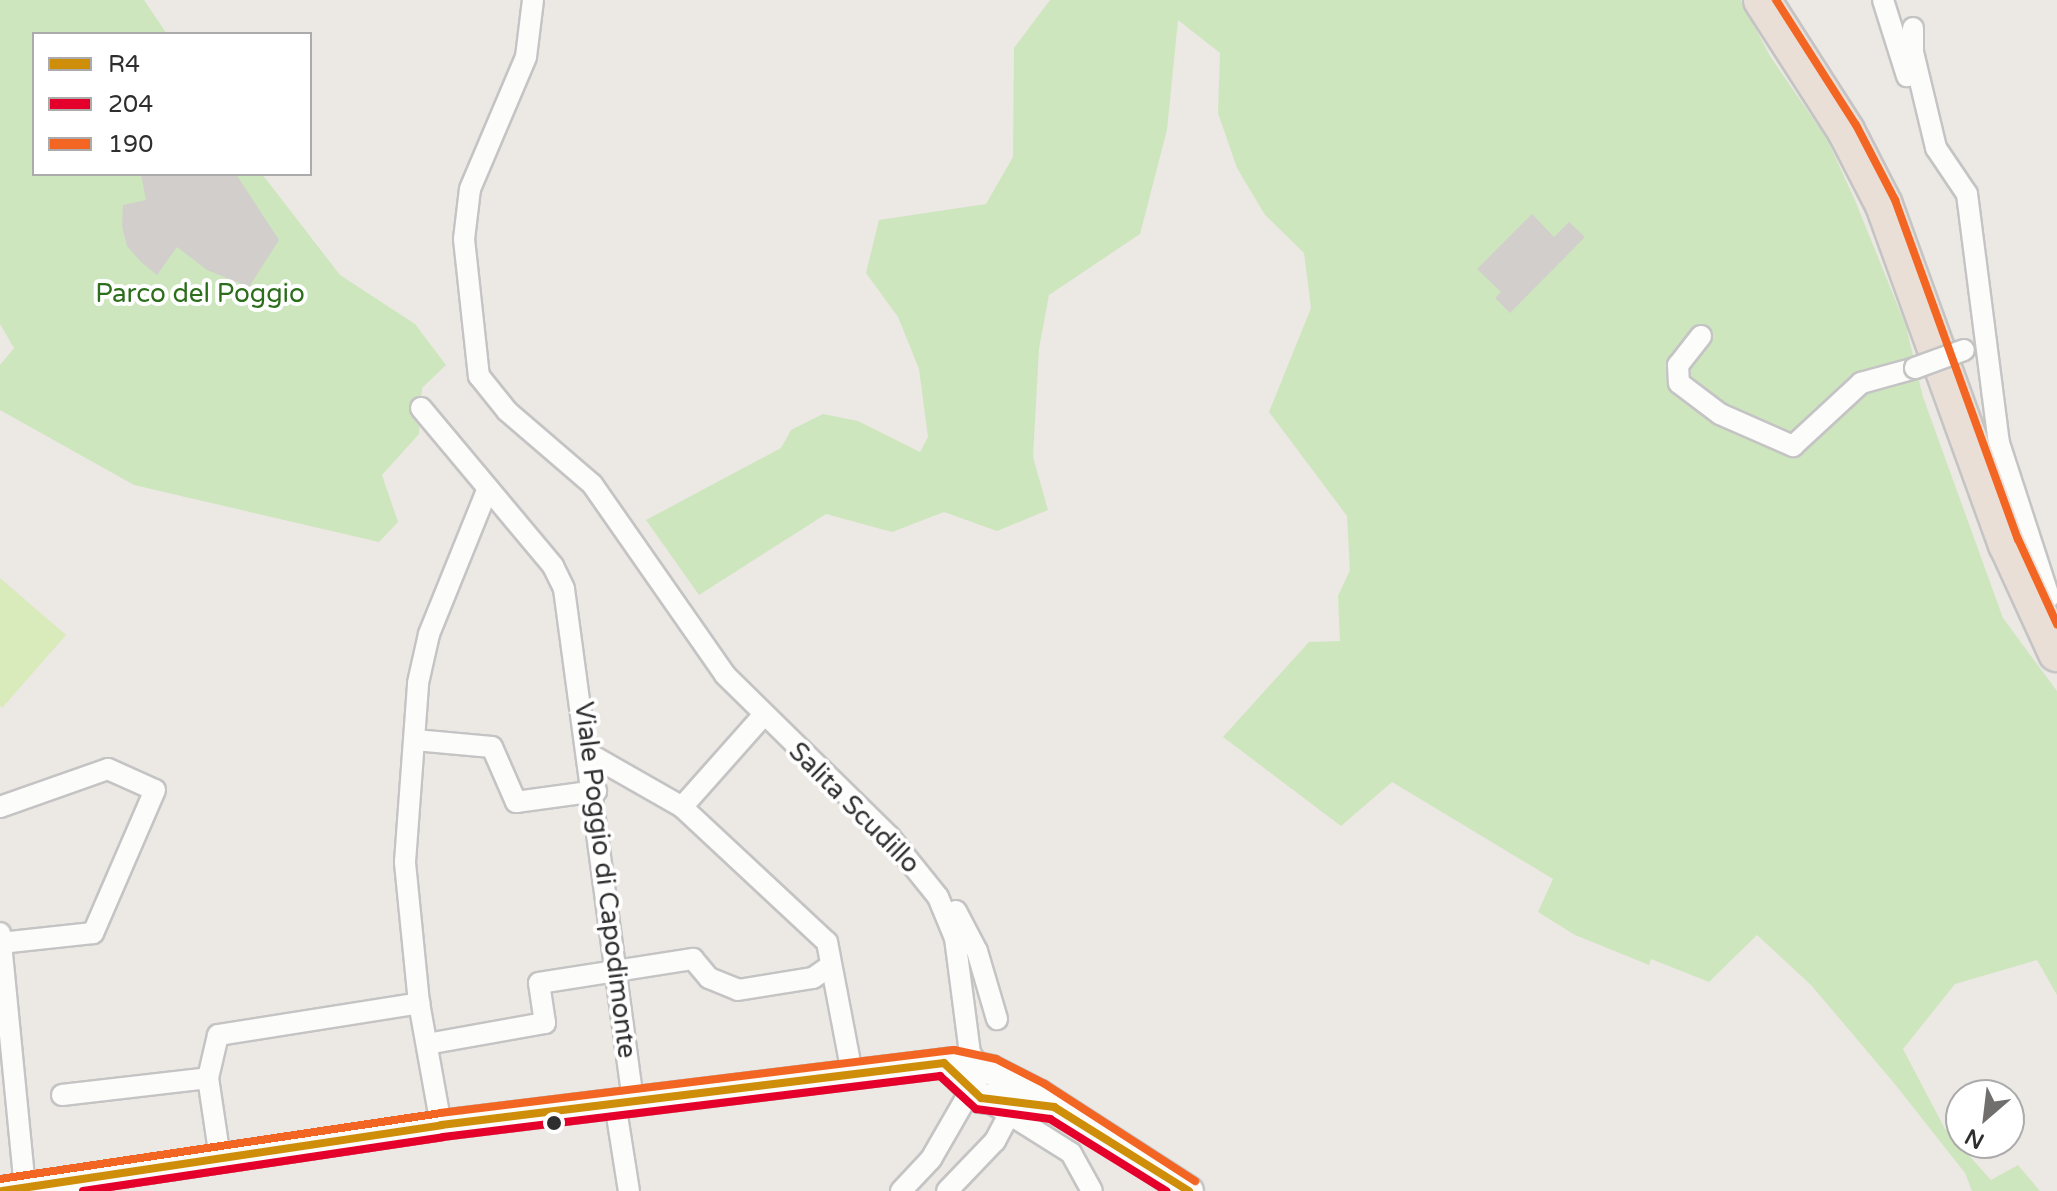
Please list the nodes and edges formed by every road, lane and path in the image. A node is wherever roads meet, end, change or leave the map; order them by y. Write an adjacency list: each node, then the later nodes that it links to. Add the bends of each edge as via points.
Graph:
1 (533, 0): 14 (street, Salita Scudillo, via 526,57 470,189 464,239 479,376 507,411 592,484)
2 (1762, 0): 13 (highway, via 1846,131 1884,205 2007,544)
3 (1883, 0): 5 (street, via 1928,142)
4 (1913, 28): 5 (street, via 1913,52)
5 (1946, 167): 7 (street, via 1967,194 1978,303)
6 (1701, 336): 7 (street, bridge, via 1678,365 1679,383 1720,414 1793,446 1861,383)
7 (1990, 345): 12 (street, via 1999,443)
8 (421, 408): 9 (street)
9 (488, 488): 10 (street); 11 (street)
10 (507, 510): 11 (street); 16 (street, Viale Poggio di Capodimonte, via 564,589)
11 (476, 518): 15 (street, via 429,634)
12 (2057, 616)
13 (2057, 653)
14 (762, 717): 19 (street); 20 (street, Salita Scudillo, via 889,836)
15 (415, 740): 17 (street, via 492,747 516,802); 25 (street, via 405,862)
16 (591, 755): 17 (street, Viale Poggio di Capodimonte); 19 (street)
17 (596, 791): 24 (street, Viale Poggio di Capodimonte)
18 (0, 807): 22 (street, via 108,769 155,790 93,933)
19 (682, 807): 23 (street, via 812,925 827,942)
20 (938, 897): 26 (street, via 953,906 977,951); 30 (street, Salita Scudillo, via 955,938 970,1053)
21 (0, 933): 22 (street)
22 (1, 943): 35 (street)
23 (830, 966): 24 (street, via 813,978 738,990 709,978 693,959); 28 (street)
24 (617, 969): 27 (street, via 539,983 545,1023); 32 (street, Viale Poggio di Capodimonte)
25 (419, 1003): 27 (street); 29 (street, via 218,1035)
26 (997, 1019)
27 (427, 1044): 33 (street)
28 (852, 1073): 30 (main road, via 944,1063); 32 (main road)
29 (208, 1078): 31 (street); 34 (street)
30 (995, 1092): 37 (street); 38 (street, via 995,1141); 39 (street, via 1071,1153); 40 (main road, via 1054,1107)
31 (62, 1095)
32 (624, 1102): 33 (main road); 36 (street, Viale Poggio di Capodimonte)
33 (441, 1125): 34 (main road)
34 (220, 1158): 35 (main road)
35 (14, 1189)
36 (629, 1191)
37 (901, 1191)
38 (947, 1191)
39 (1092, 1191)
40 (1189, 1191)

